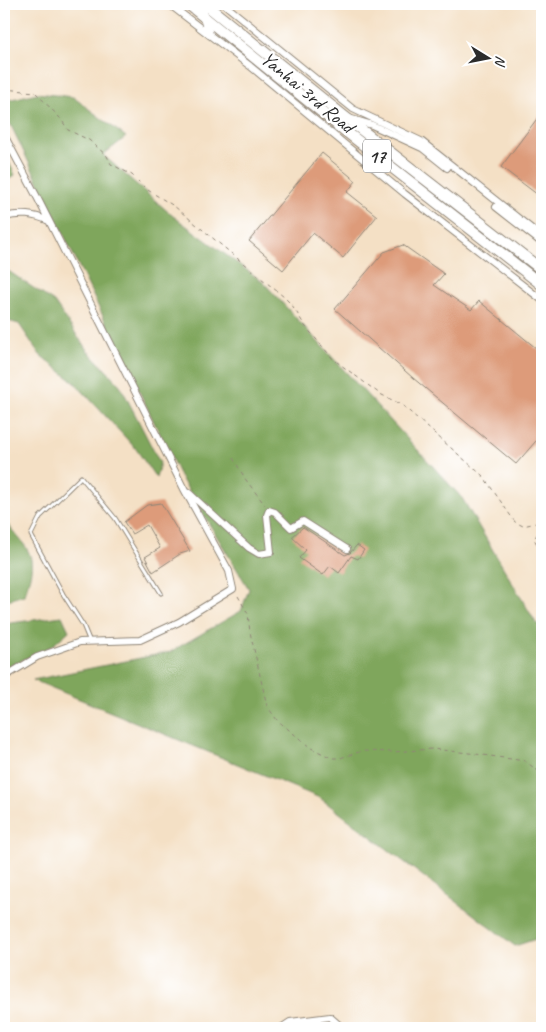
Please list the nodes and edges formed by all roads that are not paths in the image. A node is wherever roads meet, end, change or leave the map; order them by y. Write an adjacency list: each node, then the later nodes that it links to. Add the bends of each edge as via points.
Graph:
1 (169, 4): 7 (street, Yanhai 3rd Road)
2 (188, 4): 6 (main road, Yanhai 3rd Road / 17)
3 (203, 4): 5 (main road, Yanhai 3rd Road / 17); 6 (street)
4 (224, 4): 14 (street, Yanhai 3rd Road, via 353,109 421,141)
5 (215, 8): 7 (street); 8 (main road, Yanhai 3rd Road / 17)
6 (204, 18): 7 (main road, Yanhai 3rd Road / 17)
7 (211, 30): 9 (main road, Yanhai 3rd Road / 17); 11 (street, Yanhai 3rd Road)
8 (346, 117): 9 (street); 15 (street, Yanhai 3rd Road, via 422,148); 16 (main road, Yanhai 3rd Road / 17)
9 (339, 126): 11 (street); 17 (main road, Yanhai 3rd Road / 17)
10 (4, 135): 13 (street)
11 (332, 135): 18 (street, Yanhai 3rd Road)
12 (4, 217): 13 (street, via 34,215)
13 (49, 221): 19 (street)
14 (542, 237)
15 (542, 244)
16 (542, 270)
17 (542, 285)
18 (542, 300)
19 (184, 489): 20 (street, via 249,548 260,554 270,552 269,510 291,528 302,520); 22 (street, via 229,571 233,589 179,622 140,640)
20 (347, 549)
21 (161, 593): 22 (lane, via 115,518 81,477 40,517 31,535)
22 (90, 642): 23 (street, via 80,642 37,657)
23 (4, 677)
24 (281, 1028): 25 (street, via 290,1022 330,1017)
25 (339, 1028)

